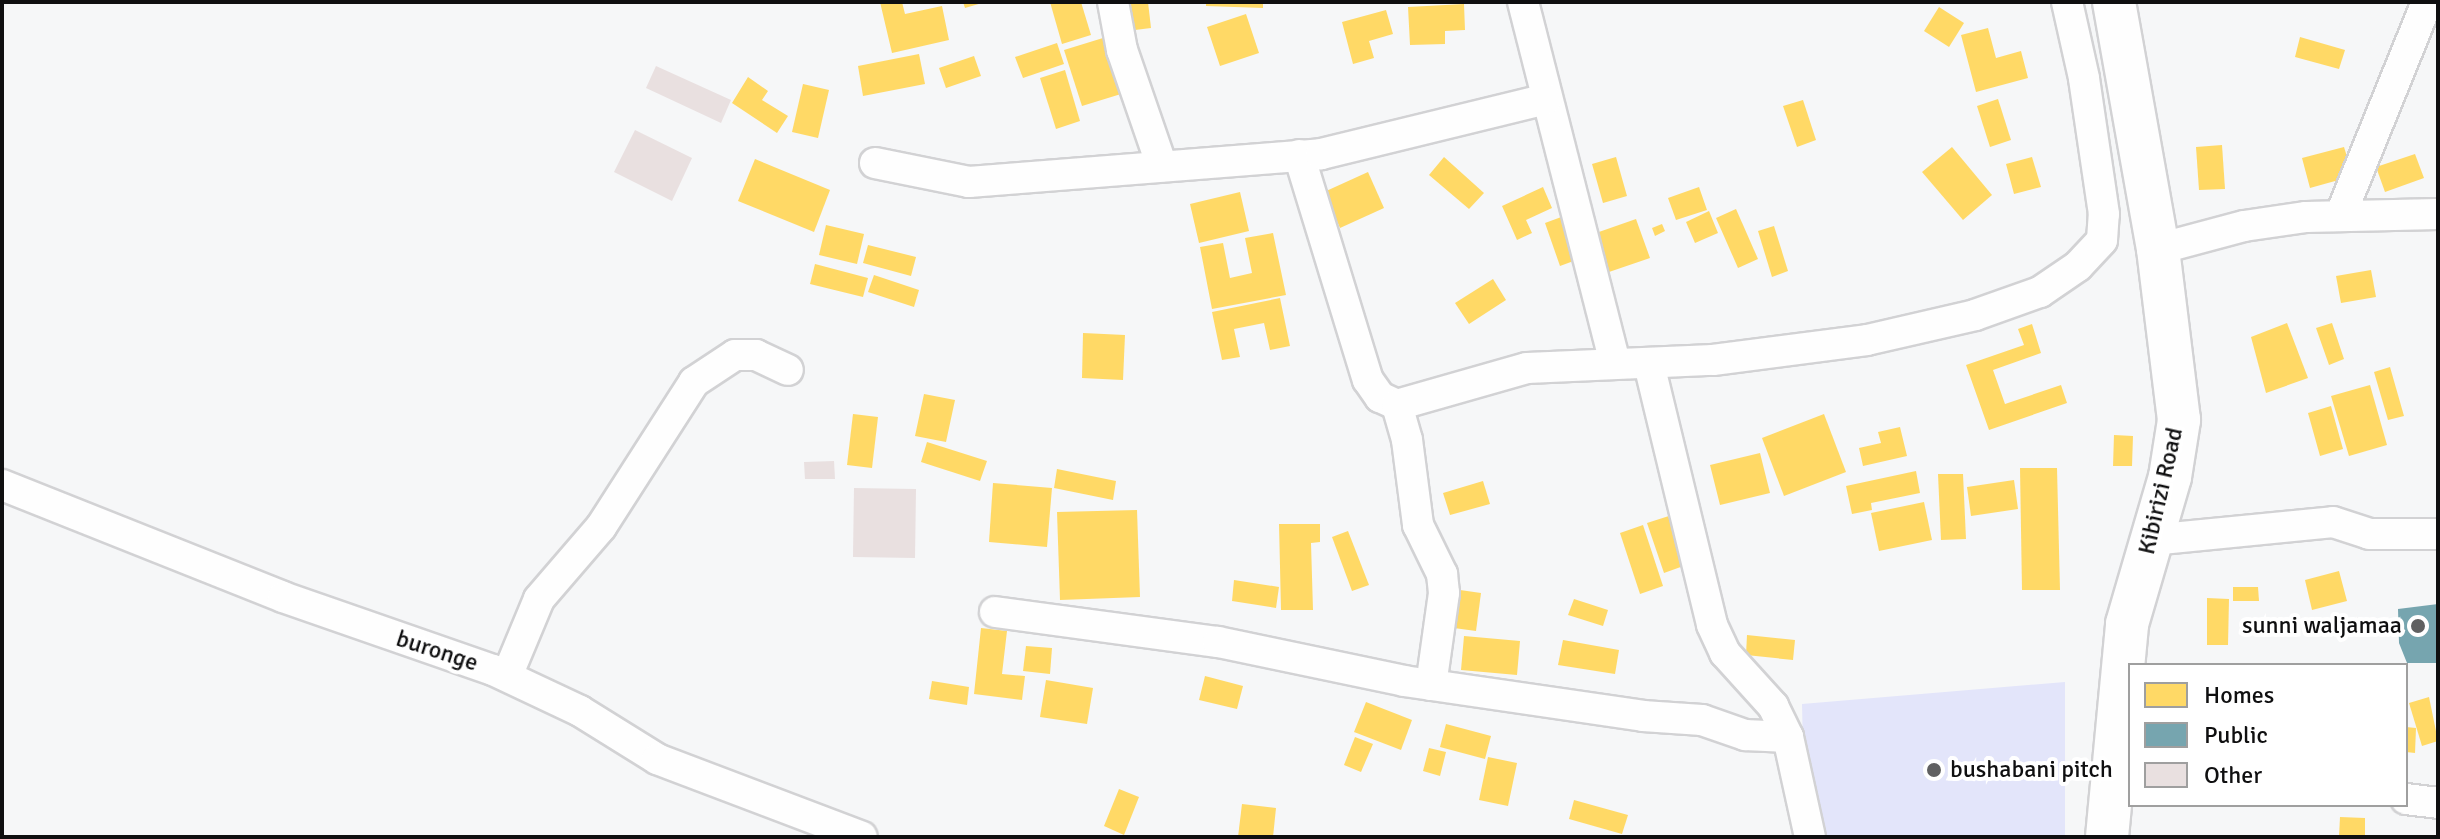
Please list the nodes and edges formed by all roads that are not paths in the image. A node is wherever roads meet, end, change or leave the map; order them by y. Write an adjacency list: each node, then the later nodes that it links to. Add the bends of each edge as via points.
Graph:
1 (1113, 2): 9 (street, via 1122,50)
2 (1523, 2): 6 (street)
3 (2067, 2): 14 (street, via 2104,214 2102,240 2078,266 2040,292 1975,315 1867,340 1809,352)
4 (2114, 2): 12 (street, Kibirizi Road)
5 (2427, 2): 10 (street)
6 (1546, 99): 7 (street); 13 (street)
7 (1299, 155): 9 (street); 16 (street, via 1368,380 1380,397)
8 (875, 163): 9 (street, via 969,182)
9 (1162, 166)
10 (2341, 214): 11 (street); 12 (street, via 2244,226)
11 (2438, 214)
12 (2158, 249): 19 (street, Kibirizi Road, via 2179,420)
13 (1615, 363): 14 (street); 16 (street, via 1527,368)
14 (1649, 364): 23 (street, via 1712,625 1725,653 1773,706)
15 (788, 370): 21 (street, via 756,355 735,355 694,382 601,527 539,599)
16 (1397, 405): 22 (street, via 1418,525 1442,574)
17 (2, 485): 21 (street, buronge, via 283,597)
18 (2438, 534): 19 (street, via 2369,534 2333,522)
19 (2151, 540): 24 (street, Kibirizi Road, via 2127,624)
20 (995, 612): 22 (street, via 1218,642)
21 (507, 676): 27 (street, buronge, via 580,711 657,759)
22 (1431, 685): 23 (street, via 1702,720 1745,735)
23 (1788, 737): 28 (street)
24 (2121, 755): 29 (street, Kibirizi Road)
25 (2408, 799): 26 (street)
26 (2438, 803)
27 (862, 837)
28 (1810, 837)
29 (2107, 837)

